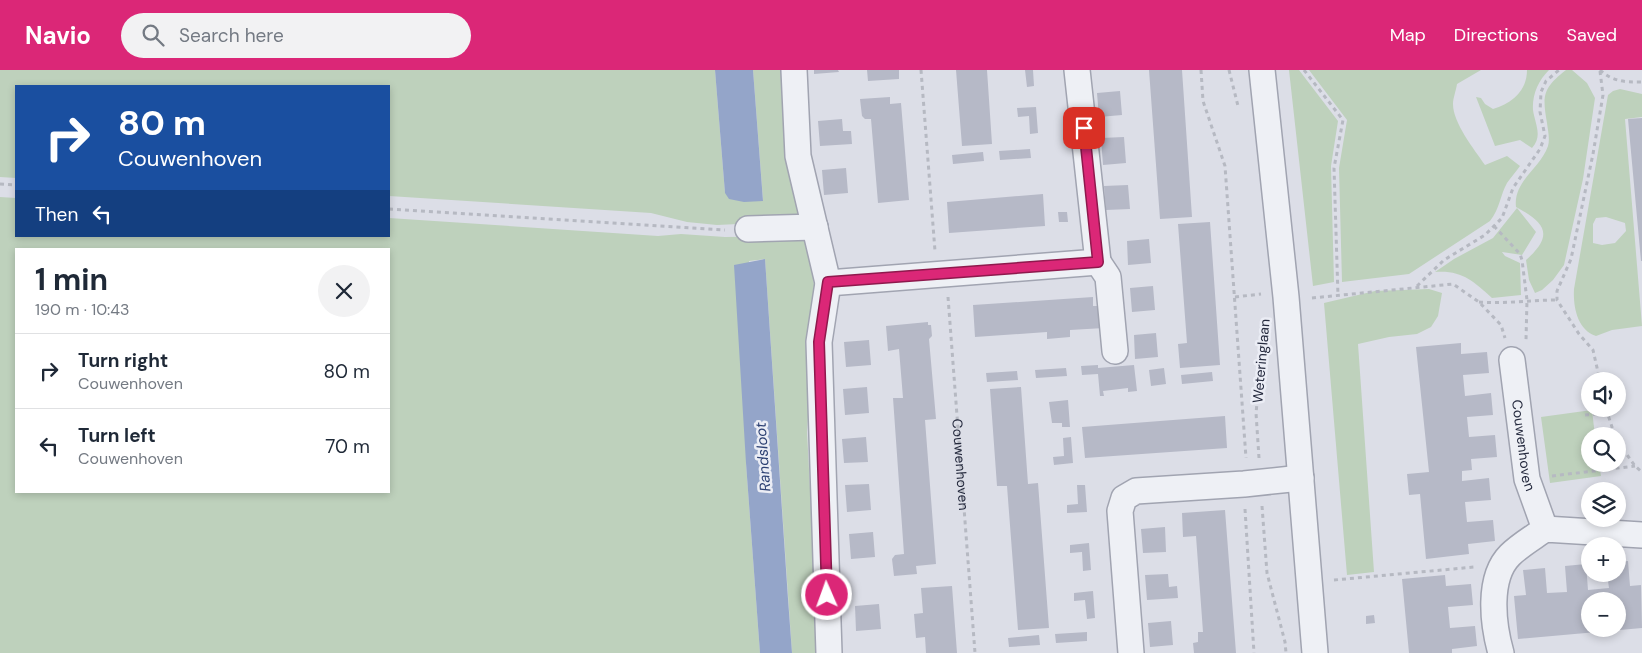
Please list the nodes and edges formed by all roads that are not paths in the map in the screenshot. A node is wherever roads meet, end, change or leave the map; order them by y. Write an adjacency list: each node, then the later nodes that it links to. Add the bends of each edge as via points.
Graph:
1 (794, 70): 4 (street, via 798,156)
2 (1077, 70): 6 (street)
3 (1262, 70): 10 (street, Weteringlaan, via 1273,299)
4 (815, 227): 5 (street); 7 (street)
5 (748, 229)
6 (1098, 262): 7 (street); 8 (street, via 1108,277)
7 (828, 282): 13 (street, via 819,342)
8 (1116, 351)
9 (1512, 360): 11 (street, Couwenhoven, via 1527,479)
10 (1301, 478): 14 (street, via 1136,491 1124,498 1120,511); 15 (street, Weteringlaan)
11 (1545, 529): 12 (street); 16 (street, via 1509,556 1496,579 1494,610)
12 (1642, 535)
13 (829, 653)
14 (1131, 653)
15 (1315, 653)
16 (1500, 653)

